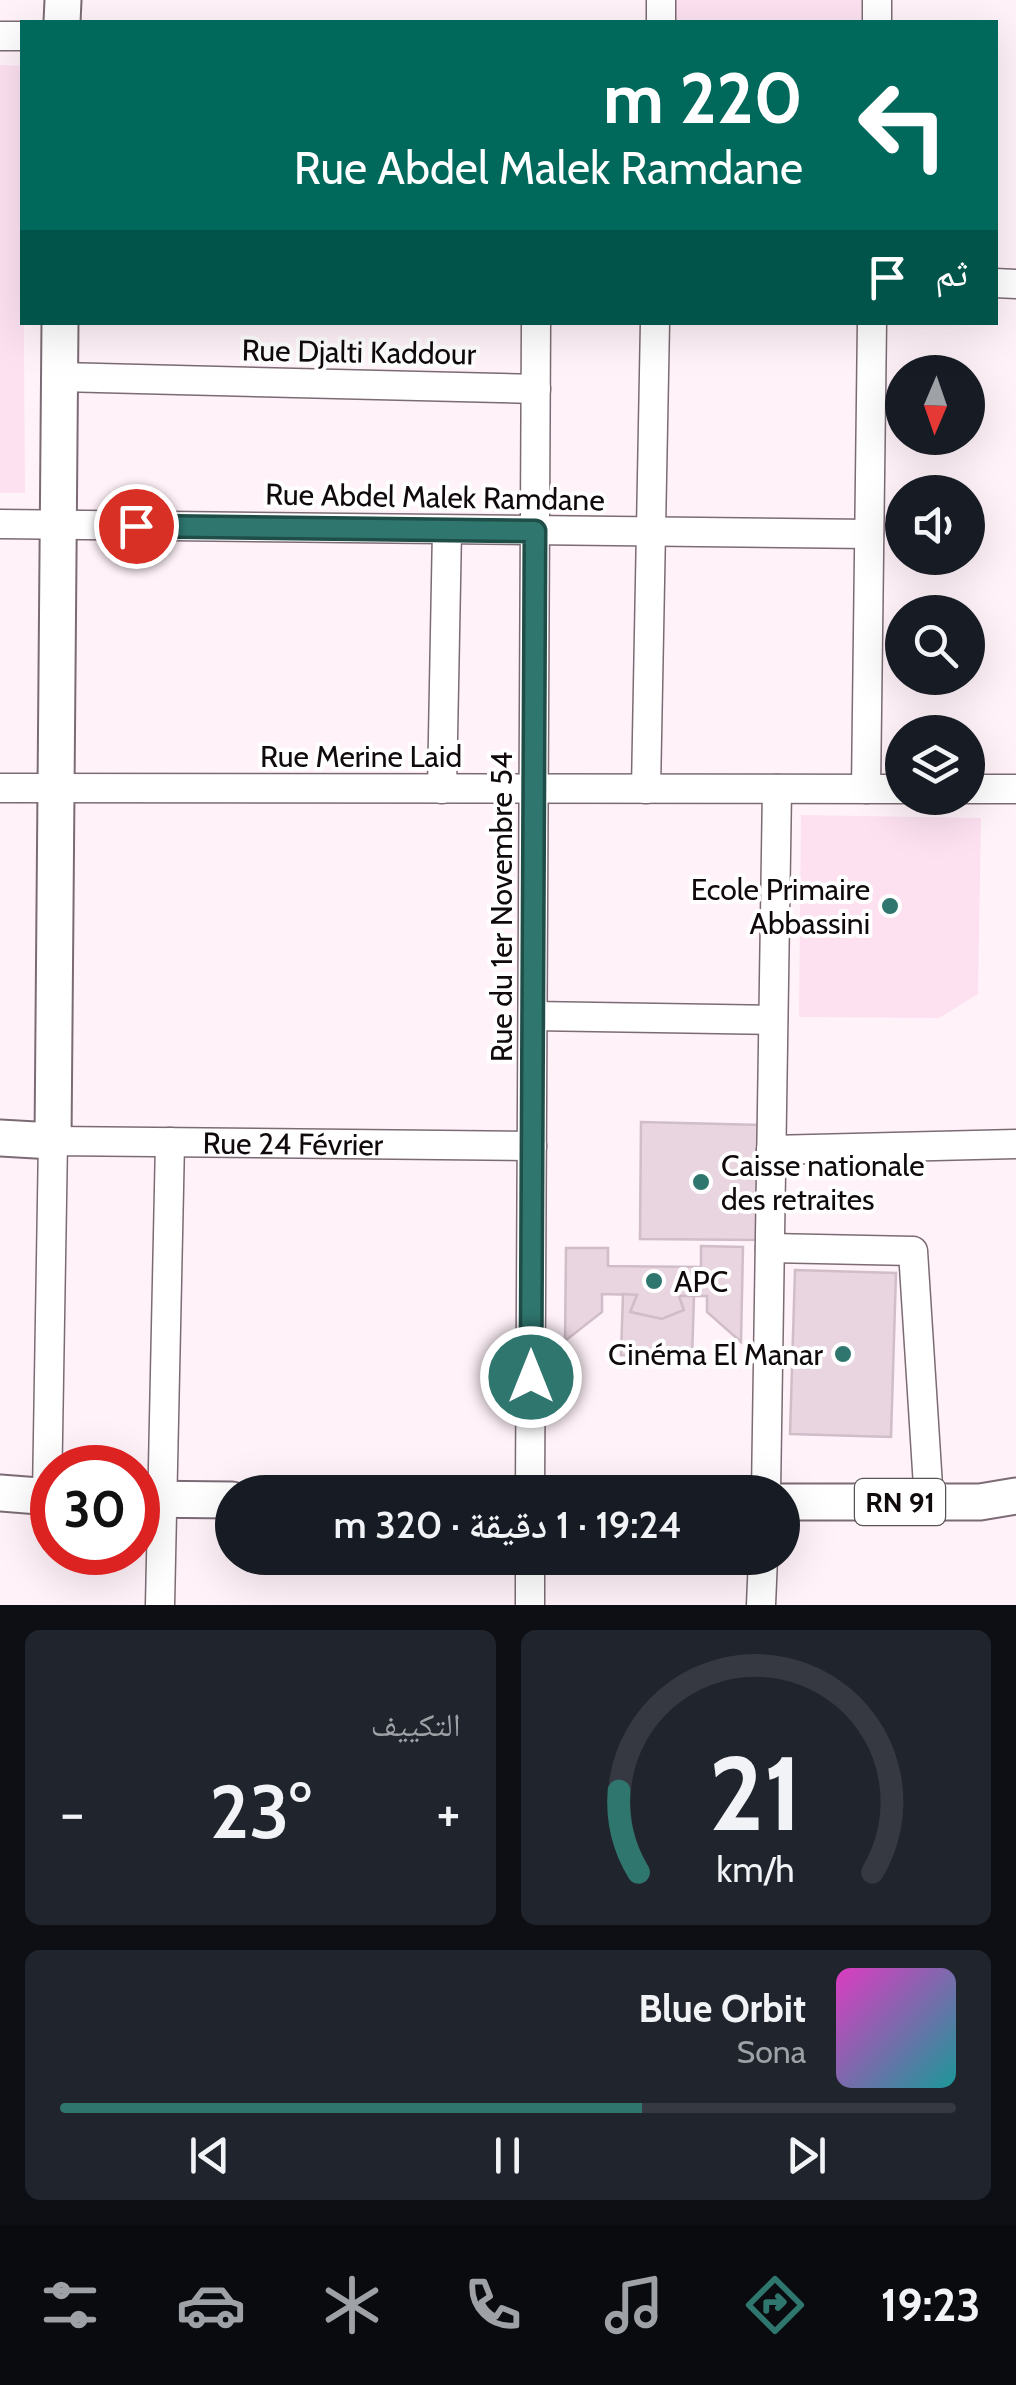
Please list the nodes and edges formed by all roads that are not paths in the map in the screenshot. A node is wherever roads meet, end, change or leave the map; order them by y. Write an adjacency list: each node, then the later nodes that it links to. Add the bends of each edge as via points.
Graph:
1 (60, 325): 5 (main road)
2 (536, 325): 6 (street, Rue du 1er Novembre 54)
3 (655, 325): 11 (street)
4 (872, 325): 12 (street)
5 (60, 377): 6 (street, Rue Djalti Kaddour); 8 (main road)
6 (536, 389): 10 (street, Rue du 1er Novembre 54)
7 (0, 524): 8 (street, Rue Abdel Malek Ramdane)
8 (58, 526): 9 (street, Rue Abdel Malek Ramdane); 14 (main road)
9 (447, 530): 10 (street, Rue Abdel Malek Ramdane); 15 (street)
10 (535, 531): 11 (street, Rue Abdel Malek Ramdane); 16 (street, Rue du 1er Novembre 54)
11 (651, 532): 12 (street, Rue Abdel Malek Ramdane); 17 (street)
12 (869, 534): 18 (street)
13 (0, 788): 14 (street, Rue Merine Laid)
14 (56, 789): 15 (street, Rue Merine Laid); 26 (main road)
15 (442, 789): 16 (street, Rue Merine Laid)
16 (534, 789): 17 (street, Rue Merine Laid); 23 (street, Rue du 1er Novembre 54)
17 (646, 789): 22 (street, Rue Merine Laid)
18 (866, 789): 19 (street, Rue Merine Laid); 22 (street, Rue Merine Laid)
19 (885, 789)
20 (985, 789): 21 (street)
21 (1016, 789)
22 (777, 790): 24 (street)
23 (533, 1016): 24 (street); 29 (street, Rue du 1er Novembre 54)
24 (774, 1020): 30 (street)
25 (0, 1138): 26 (main road, Rue 24 Février)
26 (53, 1141): 27 (street, Rue 24 Février); 32 (street)
27 (170, 1142): 29 (street, Rue 24 Février); 33 (street)
28 (1016, 1144): 30 (street)
29 (532, 1146): 34 (street, Rue du 1er Novembre 54)
30 (772, 1150): 31 (street)
31 (770, 1248): 35 (street); 42 (street, via 914,1251)
32 (50, 1445)
33 (153, 1445)
34 (530, 1475)
35 (766, 1475)
36 (0, 1492): 37 (main road)
37 (30, 1494)
38 (1016, 1496): 42 (main road, RN 91)
39 (160, 1500): 40 (main road)
40 (215, 1500)
41 (800, 1502): 42 (main road, RN 91)
42 (929, 1502)
43 (157, 1575): 46 (street)
44 (530, 1575): 47 (street)
45 (762, 1575): 48 (street)
46 (160, 1605)
47 (530, 1605)
48 (761, 1605)

